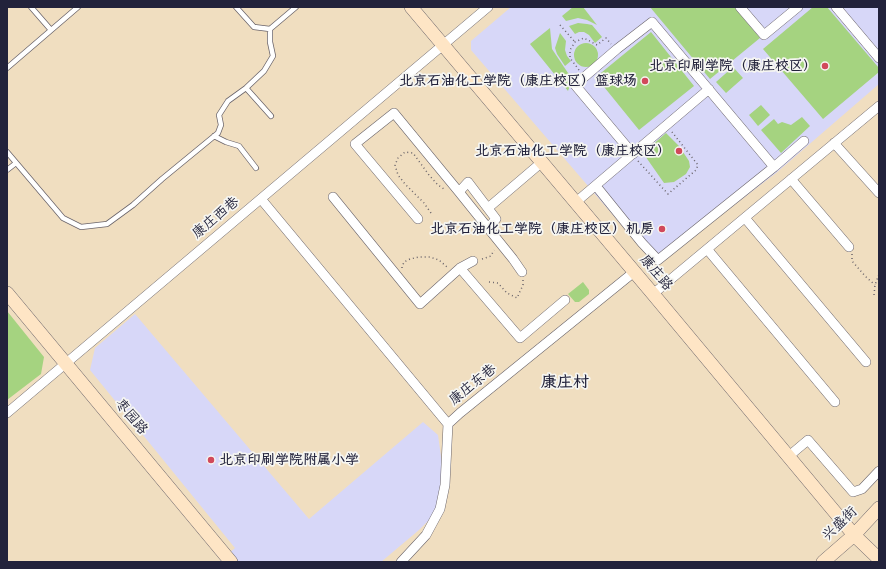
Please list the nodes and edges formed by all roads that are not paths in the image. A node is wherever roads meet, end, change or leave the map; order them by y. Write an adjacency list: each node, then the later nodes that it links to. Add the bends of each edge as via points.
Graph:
1 (31, 7): 11 (lane)
2 (78, 7): 11 (lane)
3 (236, 7): 10 (lane, via 254,27)
4 (296, 7): 10 (lane)
5 (410, 7): 12 (street, 康庄路)
6 (488, 7): 12 (street, 康庄西巷)
7 (740, 7): 8 (street, via 764,36)
8 (798, 7)
9 (836, 7): 13 (street)
10 (270, 29): 15 (lane, via 273,56 264,71)
11 (51, 30): 14 (lane)
12 (443, 45): 24 (street, 康庄路); 34 (street, 康庄西巷)
13 (877, 53)
14 (7, 68)
15 (246, 88): 18 (lane); 19 (lane, via 228,102 219,114 221,125)
16 (709, 90): 23 (street); 23 (street, via 652,22 585,76 575,85); 26 (street)
17 (879, 106): 21 (street)
18 (271, 116)
19 (214, 136): 25 (lane, via 107,224 81,227 63,218); 27 (lane, via 238,146)
20 (804, 141): 26 (street)
21 (834, 143): 29 (street); 32 (street)
22 (7, 152): 25 (lane)
23 (633, 154): 30 (street)
24 (542, 162): 35 (street, 康庄路); 36 (street)
25 (16, 163): 28 (lane)
26 (774, 167): 30 (street, via 658,260)
27 (256, 168)
28 (7, 170)
29 (791, 179): 37 (street); 40 (street)
30 (596, 186): 35 (street)
31 (459, 192): 36 (street, via 468,182); 38 (street, via 394,113 355,144); 39 (street)
32 (879, 193)
33 (333, 197): 43 (street, via 420,304)
34 (261, 199): 50 (street, 康庄西巷); 53 (street)
35 (576, 202): 45 (street, 康庄路)
36 (488, 208): 39 (street, via 496,219)
37 (745, 218): 41 (street); 49 (street)
38 (418, 219)
39 (488, 228): 44 (street)
40 (849, 247)
41 (707, 249): 47 (street); 51 (street)
42 (473, 261): 43 (street)
43 (457, 272): 48 (street, via 520,338)
44 (522, 272)
45 (634, 272): 47 (street, 康庄路); 53 (street, 康庄东巷)
46 (7, 293): 50 (street, 枣园路)
47 (653, 294): 54 (street, 康庄路)
48 (565, 300)
49 (866, 362)
50 (66, 364): 52 (street, 康庄西巷); 59 (street, 枣园路)
51 (835, 402)
52 (7, 413)
53 (448, 424): 60 (street, 康庄东巷, via 445,485 440,509 426,535)
54 (789, 456): 55 (street, via 808,440 853,492 862,489); 57 (street, 康庄路)
55 (879, 471)
56 (879, 508): 57 (street, 兴盛街)
57 (854, 535): 58 (street, 康庄路); 61 (street, 兴盛街)
58 (879, 559)
59 (231, 562)
60 (401, 562)
61 (823, 562)

